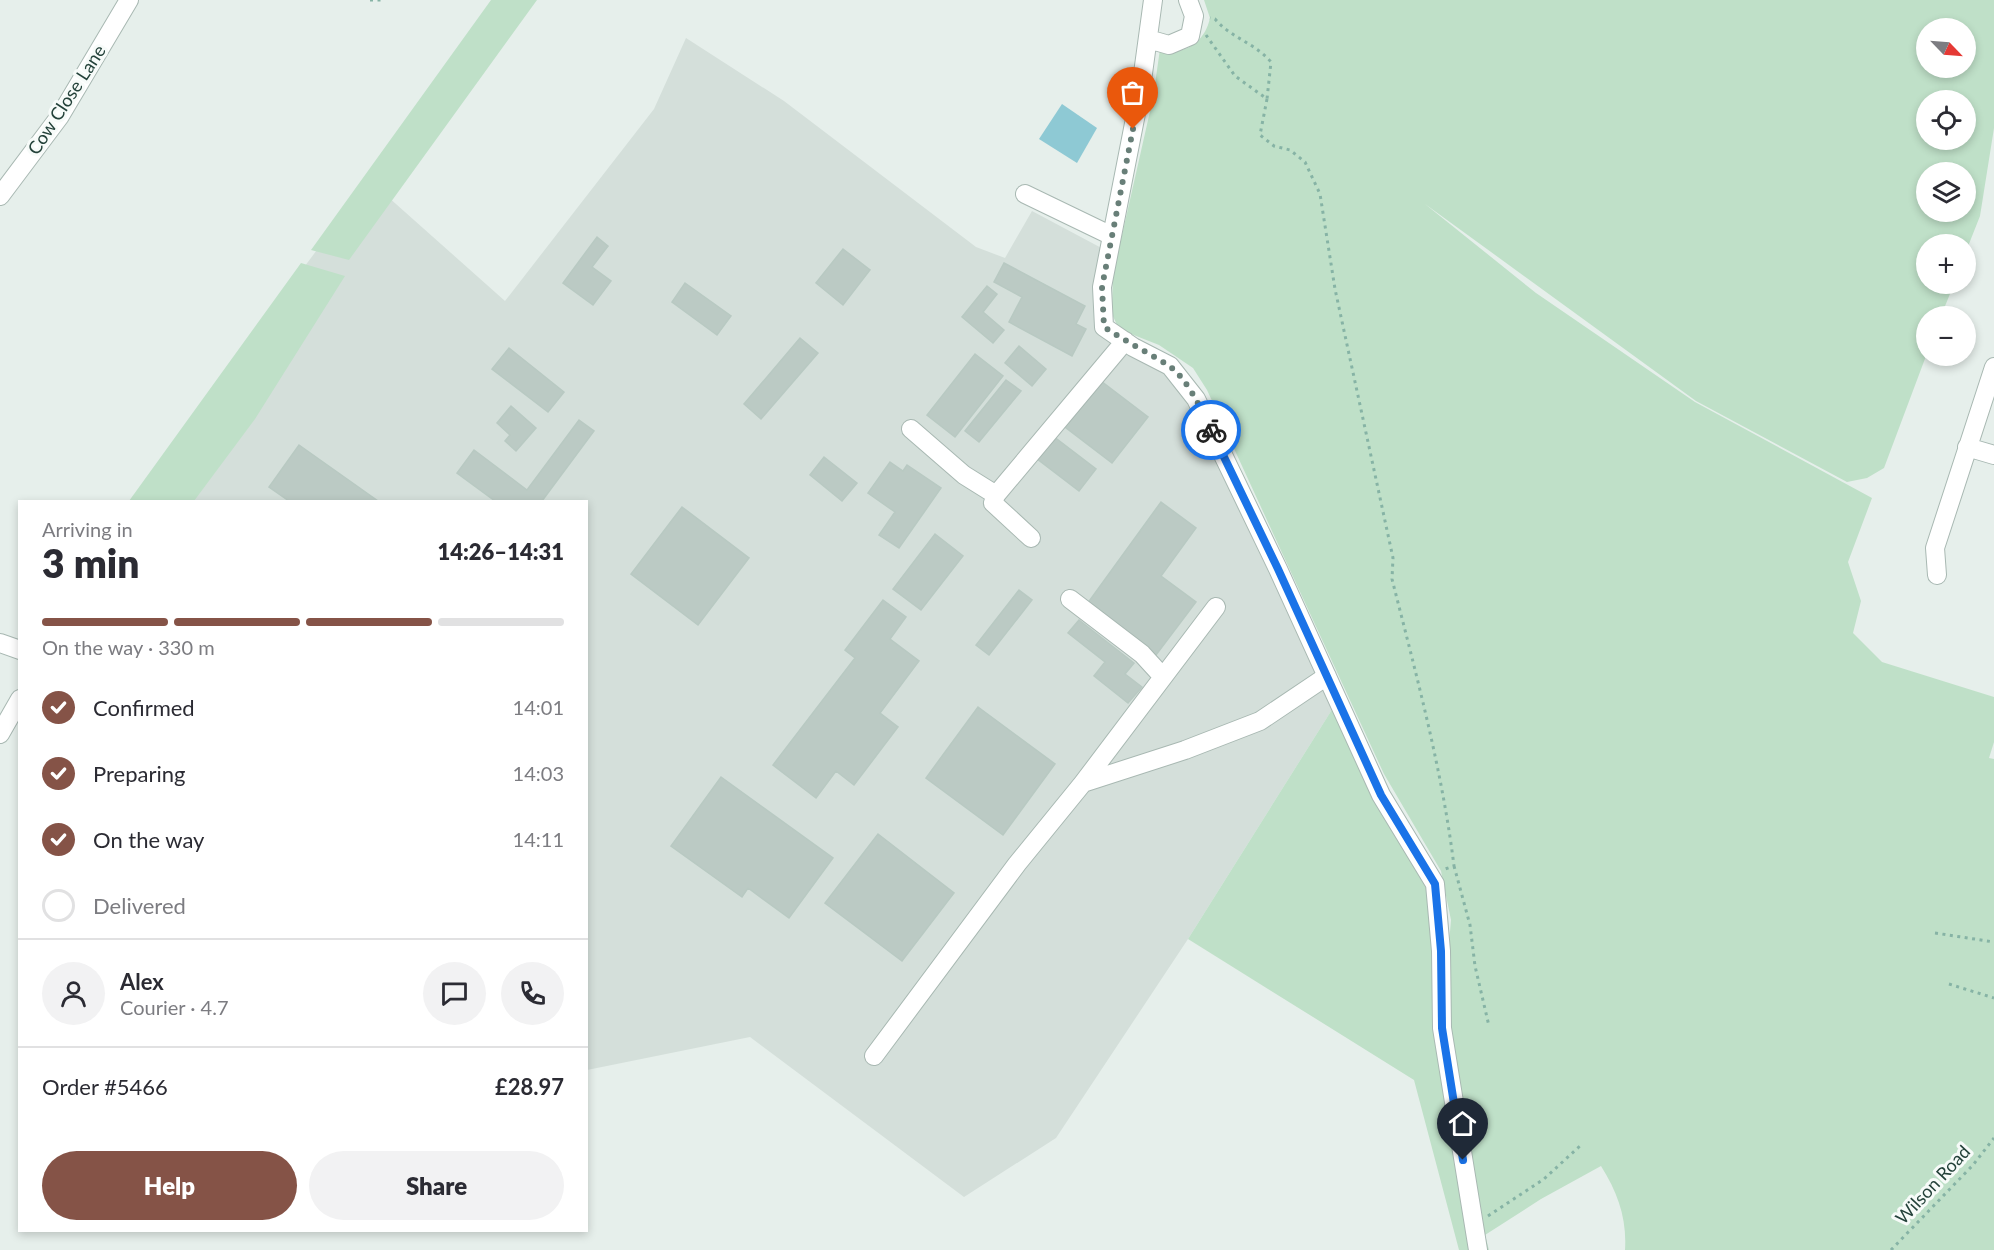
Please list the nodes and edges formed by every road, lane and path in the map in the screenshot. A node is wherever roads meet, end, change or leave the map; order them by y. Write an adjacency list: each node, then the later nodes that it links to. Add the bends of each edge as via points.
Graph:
1 (129, 0): 9 (street, Cow Close Lane, via 60,116)
2 (370, 0): 3 (path)
3 (382, 0)
4 (1153, 0): 6 (street)
5 (1191, 14): 6 (street, via 1190,36 1169,45); 7 (path, via 1242,82); 7 (path, via 1215,19 1227,33 1263,52 1271,62)
6 (1148, 39): 10 (street)
7 (1267, 99): 28 (path, via 1260,135 1305,162 1320,194 1335,290 1393,558 1392,579 1432,738)
8 (1025, 194): 10 (street)
9 (0, 196)
10 (1112, 236): 11 (street, via 1102,287 1104,327)
11 (1125, 341): 16 (street); 24 (street, via 1170,366 1196,399)
12 (1994, 367): 14 (street)
13 (911, 429): 16 (street, via 964,475)
14 (1967, 447): 15 (street); 18 (street, via 1935,548)
15 (1994, 455)
16 (996, 495): 17 (street, via 993,504)
17 (1031, 538)
18 (1937, 575)
19 (1070, 599): 23 (street, via 1142,654)
20 (1216, 607): 23 (street)
21 (0, 643): 22 (street)
22 (18, 649)
23 (1163, 676): 27 (street)
24 (1327, 676): 27 (street, via 1260,721); 29 (street, via 1381,795)
25 (18, 702): 26 (street)
26 (0, 734)
27 (1083, 783): 35 (street)
28 (1454, 866): 29 (path); 34 (path, via 1470,925)
29 (1429, 875): 38 (street, via 1435,884 1441,951 1442,1028)
30 (1935, 933): 31 (path)
31 (1994, 942)
32 (1949, 984): 33 (path)
33 (1994, 998)
34 (1489, 1026)
35 (873, 1056)
36 (1994, 1138): 40 (path, Wilson Road)
37 (1581, 1145): 38 (path, via 1544,1179)
38 (1474, 1225): 39 (street)
39 (1478, 1250)
40 (1891, 1250)

